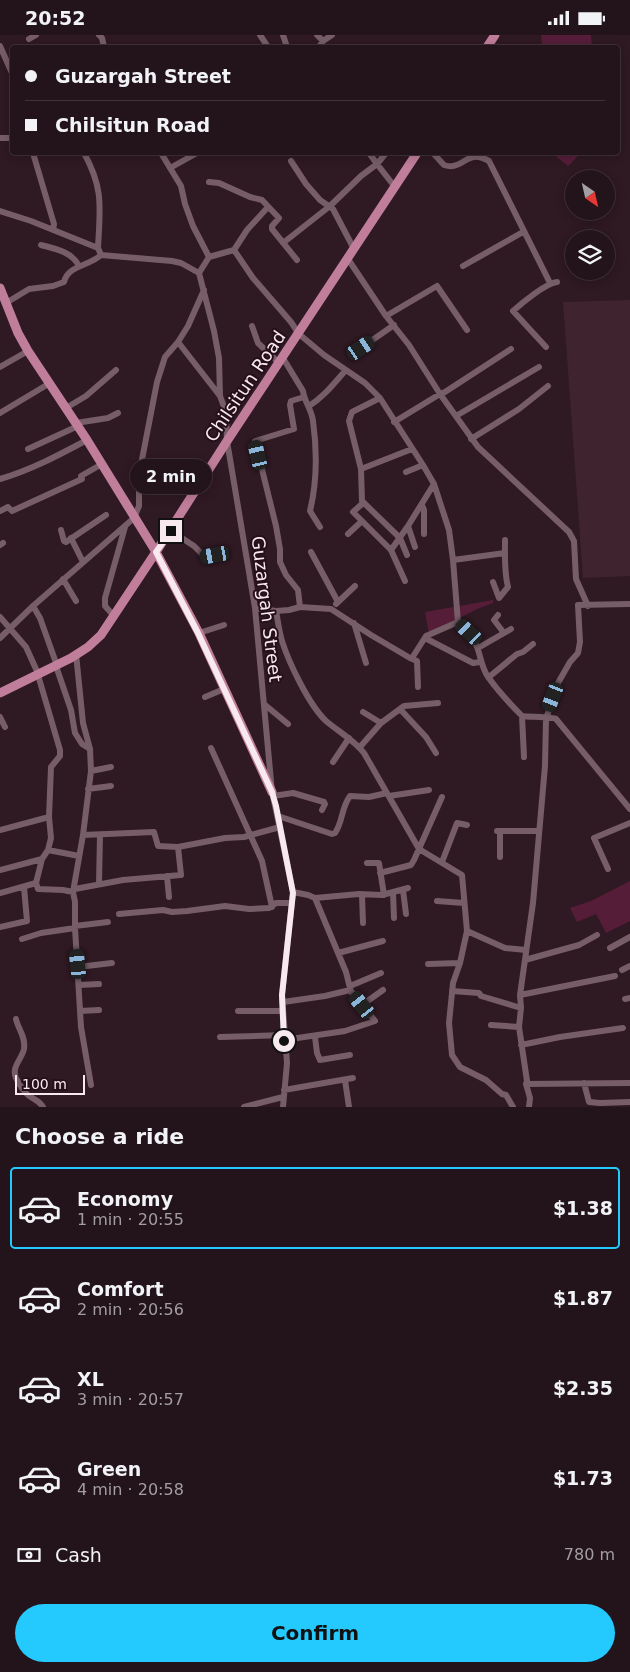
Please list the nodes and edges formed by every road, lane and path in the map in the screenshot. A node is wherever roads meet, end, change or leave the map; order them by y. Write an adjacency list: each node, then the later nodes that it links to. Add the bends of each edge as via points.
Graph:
1 (36, 35): 4 (street)
2 (317, 35): 5 (street)
3 (332, 35): 5 (street)
4 (29, 39)
5 (323, 41): 6 (street)
6 (320, 45)
7 (0, 46): 8 (street)
8 (10, 68)
9 (34, 155): 25 (street)
10 (85, 155): 29 (street, via 96,176 100,194)
11 (162, 155): 19 (street)
12 (193, 155): 19 (street)
13 (370, 155): 18 (street)
14 (384, 155): 18 (street)
15 (416, 155): 21 (main road, Chilsitun Road)
16 (434, 155): 26 (street, via 444,165 453,166 469,157 488,161)
17 (291, 161): 22 (street, via 306,184)
18 (377, 164): 21 (street); 22 (street)
19 (170, 168): 33 (street, via 181,186 193,226)
20 (209, 182): 23 (street, via 262,200)
21 (395, 187): 30 (main road, Chilsitun Road)
22 (330, 206): 27 (street); 30 (street)
23 (268, 207): 27 (street, via 279,218 272,229); 31 (street, via 246,230)
24 (0, 211): 25 (street)
25 (53, 230): 29 (street)
26 (523, 232): 37 (street); 48 (street, via 553,282 513,311)
27 (283, 243): 35 (street)
28 (41, 245): 36 (street, via 75,258)
29 (98, 248): 32 (street)
30 (354, 249): 34 (main road, Chilsitun Road)
31 (234, 250): 33 (street); 46 (street)
32 (101, 255): 36 (street); 38 (street, via 172,261)
33 (209, 257): 38 (street)
34 (348, 259): 42 (street); 46 (main road, Chilsitun Road)
35 (297, 260)
36 (79, 266): 41 (street, via 65,275 64,282 29,289)
37 (463, 266)
38 (199, 273): 40 (street)
39 (0, 288): 41 (main road)
40 (204, 290): 47 (street); 60 (street, via 219,358)
41 (3, 300): 51 (main road)
42 (386, 316): 43 (street); 45 (street, via 437,286)
43 (394, 325): 49 (street); 59 (street)
44 (252, 326): 52 (street, via 258,343)
45 (467, 330)
46 (299, 334): 52 (main road, Chilsitun Road); 55 (street)
47 (178, 342): 60 (street); 85 (street, via 165,357 157,382 139,475 139,506)
48 (546, 347)
49 (361, 348)
50 (511, 349): 59 (street)
51 (28, 351): 53 (street); 57 (main road)
52 (281, 361): 61 (street, via 299,383); 72 (main road, Chilsitun Road)
53 (0, 367)
54 (539, 367): 67 (street)
55 (346, 370): 62 (street); 63 (street)
56 (116, 371): 64 (street)
57 (50, 383): 64 (main road); 65 (street)
58 (548, 386): 70 (street, via 519,409)
59 (440, 394): 67 (street); 68 (street)
60 (220, 396): 72 (street, Guzargah Street, via 226,412)
61 (304, 397): 63 (street); 115 (street, via 291,401 294,429 255,441 276,526 280,562 298,590)
62 (380, 398): 68 (street); 77 (street, via 352,412 349,421)
63 (309, 406): 89 (street, via 316,469 310,511)
64 (66, 408): 69 (main road)
65 (0, 413)
66 (118, 413): 69 (street)
67 (456, 416): 70 (street)
68 (394, 422): 74 (street)
69 (77, 425): 71 (main road); 73 (street)
70 (471, 439): 114 (street, via 569,532 574,541 576,579)
71 (87, 440): 75 (main road); 79 (street, via 23,473)
72 (227, 441): 91 (main road, Chilsitun Road); 116 (street, Guzargah Street)
73 (28, 449)
74 (412, 449): 76 (street); 77 (street)
75 (102, 464): 83 (street, via 81,475 82,479 44,497 12,511 8,507); 85 (main road)
76 (423, 465): 78 (street); 80 (street)
77 (361, 469): 81 (street)
78 (406, 471)
79 (0, 479)
80 (434, 484): 82 (street); 104 (street, via 446,521)
81 (363, 503): 86 (street, via 353,512); 95 (street)
82 (422, 505): 88 (street); 93 (street)
83 (0, 511)
84 (106, 515): 94 (street)
85 (134, 518): 87 (street); 99 (main road)
86 (362, 521): 92 (street); 98 (street)
87 (125, 525): 105 (street); 120 (street, via 105,598 105,606)
88 (408, 526): 95 (street); 97 (street)
89 (320, 527)
90 (61, 530): 94 (street, via 65,542)
91 (171, 531): 99 (main road, Chilsitun Road); 101 (street, via 205,557)
92 (348, 534)
93 (424, 535)
94 (71, 538): 105 (street)
95 (400, 538): 98 (street); 103 (street)
96 (505, 540): 102 (street)
97 (415, 547)
98 (390, 550): 107 (street)
99 (156, 552): 120 (main road, Chilsitun Road); 127 (main road)
100 (311, 552): 111 (street)
101 (225, 553)
102 (505, 553): 104 (street); 108 (street, via 508,587 499,598)
103 (407, 555)
104 (453, 560): 122 (street)
105 (83, 562): 106 (street)
106 (64, 579): 110 (street); 113 (street)
107 (405, 581)
108 (493, 582)
109 (356, 586): 111 (street)
110 (76, 601)
111 (338, 602): 117 (street)
112 (630, 604): 114 (street)
113 (33, 605): 125 (street); 136 (street)
114 (588, 606): 151 (street, via 578,605 578,653 558,683)
115 (300, 607): 117 (street); 118 (street)
116 (255, 608): 118 (street); 145 (street, Guzargah Street)
117 (331, 609): 123 (street)
118 (276, 611): 155 (street, via 282,640 305,691 327,721)
119 (498, 615): 128 (street, via 494,619)
120 (114, 616): 133 (main road, Chilsitun Road, via 101,635)
121 (0, 617): 125 (street)
122 (458, 622): 130 (street); 132 (street, via 469,632)
123 (354, 623): 134 (street); 137 (street)
124 (224, 625): 127 (street)
125 (9, 628): 129 (street); 138 (street, via 26,647)
126 (511, 629): 128 (street)
127 (198, 633): 142 (main road)
128 (504, 633): 132 (street)
129 (0, 638)
130 (424, 638): 134 (street); 135 (street, via 472,663)
131 (533, 644): 139 (street)
132 (478, 648): 135 (street)
133 (76, 654): 136 (main road, Chilsitun Road); 158 (street, via 83,723)
134 (412, 658): 141 (street, via 418,661)
135 (480, 662): 139 (street)
136 (56, 663): 138 (main road, Chilsitun Road); 158 (street, via 75,733 82,745)
137 (366, 663)
138 (37, 672): 140 (main road, Chilsitun Road); 143 (main road, Chilsitun Road); 173 (street, via 60,750 51,767)
139 (488, 677): 149 (street)
140 (0, 687)
141 (418, 687)
142 (224, 689): 144 (street); 167 (main road)
143 (0, 693)
144 (205, 697)
145 (264, 703): 153 (street); 167 (street, Guzargah Street)
146 (438, 703): 147 (street)
147 (400, 709): 152 (street); 159 (street)
148 (363, 712): 152 (street)
149 (522, 716): 151 (street); 160 (street)
150 (0, 717): 154 (street)
151 (546, 719): 170 (street, via 556,719); 178 (street)
152 (381, 723): 157 (street)
153 (288, 725)
154 (5, 727)
155 (349, 738): 157 (street); 161 (street)
156 (211, 747): 179 (street)
157 (360, 747): 168 (street)
158 (90, 749): 163 (street)
159 (436, 753)
160 (524, 757)
161 (333, 762)
162 (111, 767): 163 (street)
163 (91, 771): 165 (street)
164 (111, 786): 165 (street)
165 (88, 789): 180 (street)
166 (429, 790): 168 (street)
167 (273, 794): 171 (street, via 303,794 324,802); 172 (street, Guzargah Street)
168 (388, 795): 172 (street, via 350,797 339,827 332,834); 184 (street)
169 (442, 797): 184 (street)
170 (630, 809)
171 (322, 810)
172 (278, 816): 176 (street, Guzargah Street)
173 (49, 817): 177 (street); 183 (street)
174 (630, 823): 190 (street, via 594,838)
175 (467, 825): 188 (street, via 457,823)
176 (280, 827): 179 (street); 200 (street, Guzargah Street)
177 (0, 830)
178 (539, 831): 186 (street, via 498,831); 222 (street)
179 (251, 834): 182 (street); 208 (street, via 262,861)
180 (83, 835): 181 (street); 185 (street)
181 (100, 835): 182 (street, via 154,832 158,846); 195 (street)
182 (178, 847): 193 (street, via 181,875)
183 (48, 849): 185 (street); 187 (street)
184 (419, 849): 188 (street); 192 (street, via 411,865)
185 (79, 856): 197 (street)
186 (500, 857)
187 (42, 859): 191 (street); 194 (street)
188 (442, 862): 207 (street, via 462,875)
189 (367, 863): 192 (street, via 378,862)
190 (608, 869)
191 (0, 870)
192 (380, 873): 202 (street)
193 (167, 876): 195 (street); 203 (street)
194 (36, 883): 196 (street); 197 (street, via 38,889)
195 (99, 884): 197 (street)
196 (24, 887): 199 (street); 214 (street, via 27,921)
197 (74, 890): 215 (street)
198 (392, 892): 202 (street); 210 (street, via 405,889); 211 (street)
199 (0, 893)
200 (293, 893): 204 (street); 206 (street, Guzargah Street)
201 (362, 895): 202 (street); 204 (street); 213 (street)
202 (384, 895)
203 (169, 897)
204 (315, 898): 223 (street)
205 (436, 901): 207 (street)
206 (291, 903): 208 (street, via 276,903); 239 (street, Guzargah Street)
207 (464, 903): 216 (street)
208 (272, 907): 209 (street, via 225,906)
209 (119, 914)
210 (406, 914)
211 (394, 918)
212 (108, 922): 215 (street)
213 (363, 923)
214 (0, 927)
215 (74, 927): 219 (street); 229 (street)
216 (467, 931): 222 (street, via 505,947); 226 (street)
217 (597, 935): 224 (street, via 579,945)
218 (630, 937): 221 (street)
219 (22, 939)
220 (383, 941): 223 (street)
221 (610, 948)
222 (526, 950): 224 (street)
223 (338, 953): 235 (street)
224 (525, 960): 238 (street)
225 (112, 963): 229 (street)
226 (460, 963): 227 (street); 237 (street)
227 (428, 965)
228 (630, 966): 230 (street)
229 (78, 967): 234 (street)
230 (622, 970)
231 (380, 973): 235 (street)
232 (616, 976): 238 (street)
233 (98, 984): 234 (street)
234 (79, 985): 243 (street)
235 (351, 989): 239 (street); 240 (street)
236 (383, 990): 240 (street)
237 (452, 991): 241 (street, via 479,993); 267 (street, via 449,1023 452,1055 460,1067 506,1095)
238 (520, 995): 241 (street)
239 (283, 1002): 245 (street, Guzargah Street)
240 (362, 1005): 252 (street, via 375,1021 373,1023)
241 (522, 1008): 248 (street)
242 (99, 1010): 243 (street)
243 (80, 1011): 260 (street)
244 (238, 1011): 245 (street)
245 (283, 1011): 251 (street, Guzargah Street)
246 (16, 1019): 263 (street, via 24,1036 24,1048 15,1076 28,1095)
247 (491, 1025): 248 (street)
248 (520, 1027): 253 (street)
249 (623, 1028): 253 (street)
250 (220, 1037): 251 (street)
251 (285, 1037): 252 (street); 261 (street, Guzargah Street)
252 (315, 1037): 254 (street, via 320,1059)
253 (522, 1045): 259 (street)
254 (350, 1055)
255 (353, 1078): 256 (street)
256 (345, 1079): 261 (street); 266 (street)
257 (584, 1083): 258 (street); 259 (street); 262 (street, via 589,1102)
258 (630, 1083)
259 (526, 1084): 268 (street)
260 (91, 1085)
261 (284, 1093): 264 (street); 265 (street, Guzargah Street)
262 (630, 1102)
263 (43, 1107)
264 (244, 1107)
265 (283, 1107)
266 (350, 1107)
267 (513, 1107)
268 (529, 1107)

